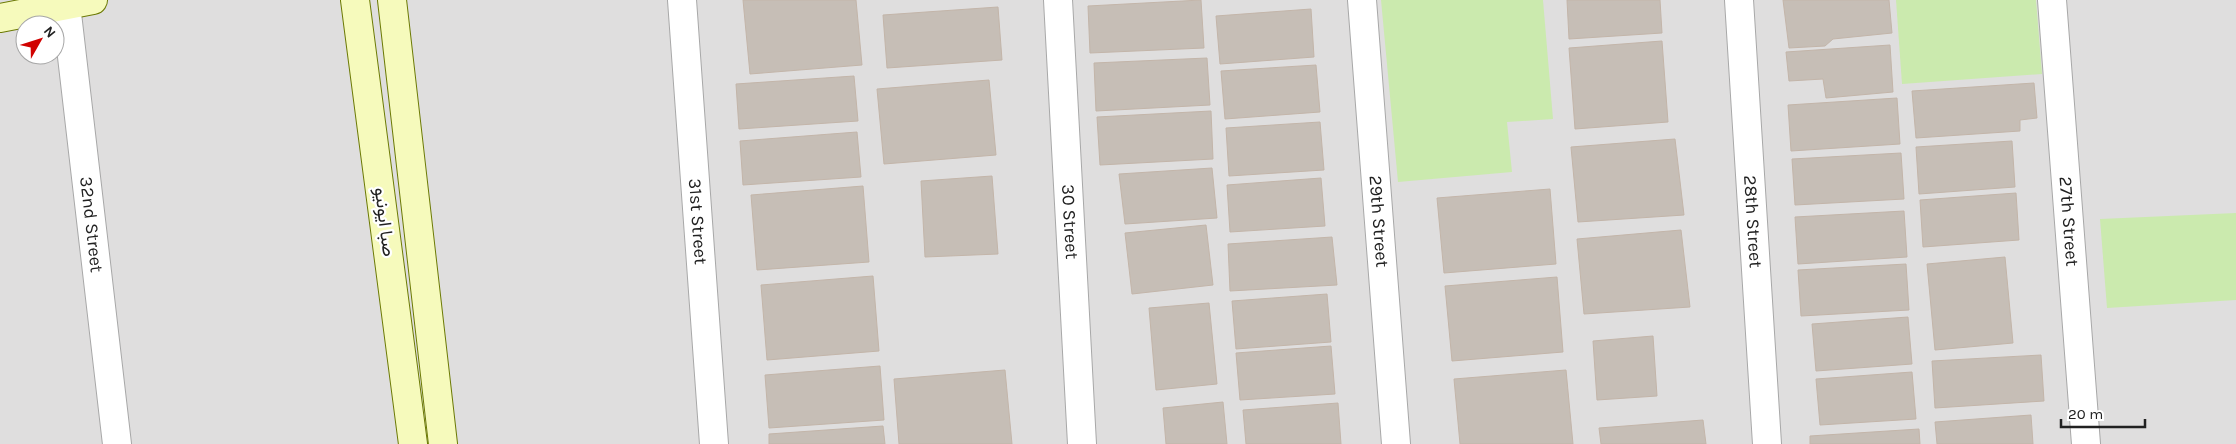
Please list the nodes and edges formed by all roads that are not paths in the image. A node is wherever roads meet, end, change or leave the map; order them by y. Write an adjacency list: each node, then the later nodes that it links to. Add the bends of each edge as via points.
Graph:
1 (93, 0): 9 (main road)
2 (356, 0): 12 (main road, صبا ایونیو)
3 (392, 0): 13 (main road, صبا ایونیو)
4 (682, 0): 14 (street, 31st Street)
5 (1058, 0): 15 (street, 30 Street)
6 (1362, 0): 16 (street, 29th Street)
7 (1739, 0): 17 (street, 28th Street)
8 (2052, 0): 18 (street, 27th Street)
9 (66, 5): 10 (main road); 11 (street, 32nd Street)
10 (0, 18)
11 (117, 444)
12 (413, 444)
13 (443, 444)
14 (714, 444)
15 (1082, 444)
16 (1396, 444)
17 (1767, 444)
18 (2086, 444)

